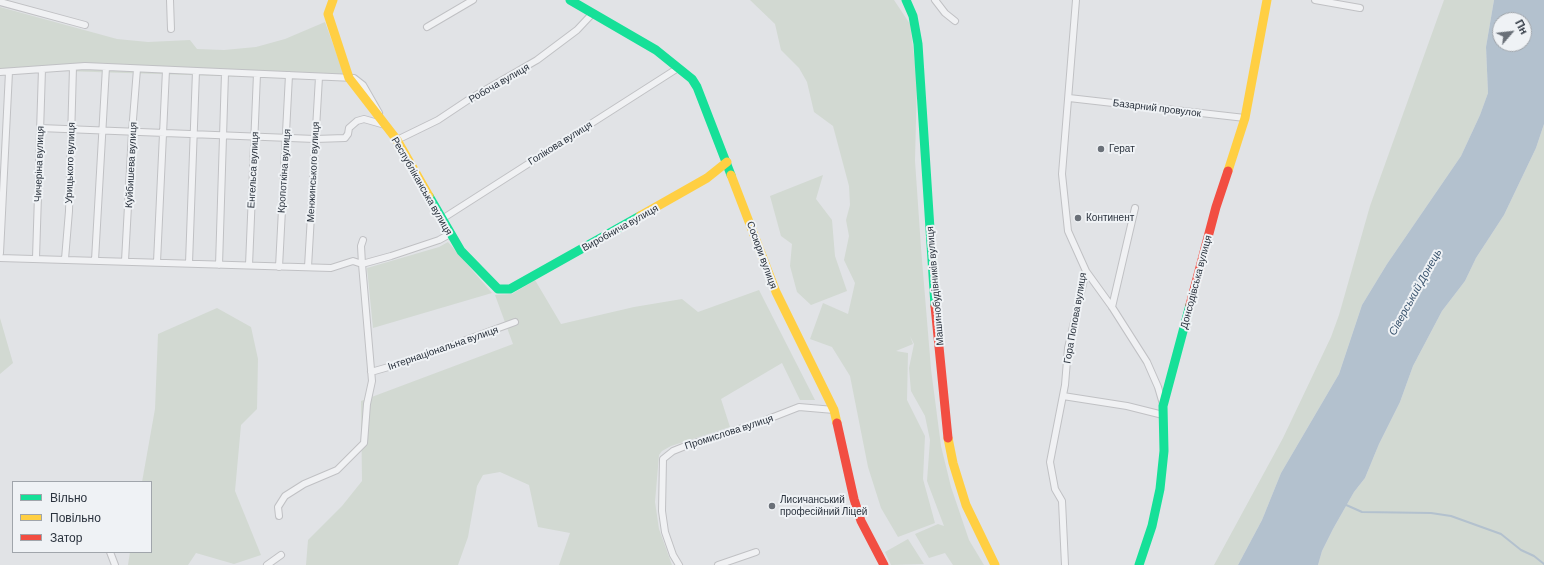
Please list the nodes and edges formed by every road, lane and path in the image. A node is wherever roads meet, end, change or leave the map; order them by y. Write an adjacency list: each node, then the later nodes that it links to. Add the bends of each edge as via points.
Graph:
1 (170, 0): 17 (street)
2 (333, 0): 31 (street, Республіканська вулиця, via 328,14)
3 (473, 0): 16 (street)
4 (570, 0): 13 (street, Сосюри вулиця)
5 (906, 0): 81 (street, Машинобудівників вулиця, via 913,16 918,44 932,262 946,425 952,462 966,505)
6 (935, 0): 14 (street)
7 (1076, 0): 32 (street, Гора Попова вулиця)
8 (1267, 0): 33 (street, Донсодівська вулиця)
9 (1315, 0): 12 (street)
10 (0, 2): 11 (street)
11 (8, 2): 15 (street)
12 (1360, 8)
13 (592, 14): 20 (street, Сосюри вулиця, via 656,50); 45 (street, Робоча вулиця, via 577,30 537,60 438,120)
14 (955, 21)
15 (85, 24)
16 (427, 27)
17 (171, 29)
18 (73, 67): 19 (street); 21 (street); 36 (street, Урицького вулиця)
19 (106, 67): 22 (street); 37 (street)
20 (678, 68): 46 (street, Сосюри вулиця, via 698,87); 48 (street, Голікова вулиця)
21 (42, 69): 26 (street); 35 (street, Чичеріна вулиця)
22 (137, 69): 23 (street); 38 (street, Куйбишева вулиця)
23 (166, 70): 24 (street); 39 (street)
24 (196, 71): 27 (street); 40 (street)
25 (0, 72): 26 (street)
26 (9, 72): 51 (street)
27 (226, 73): 28 (street); 41 (street)
28 (258, 74): 29 (street); 42 (street, Енгельса вулиця)
29 (289, 76): 30 (street); 43 (street, Кропоткіна вулиця)
30 (319, 77): 31 (street); 44 (street, Менжинського вулиця)
31 (349, 78): 34 (street, Республіканська вулиця)
32 (1069, 98): 33 (street, Базарний провулок); 64 (street, Гора Попова вулиця, via 1062,174 1068,231)
33 (1245, 118): 71 (street, Донсодівська вулиця, via 1216,207)
34 (385, 125): 44 (street, via 364,119 349,128 345,138); 45 (street, Республіканська вулиця)
35 (40, 128): 36 (street); 53 (street, Чичеріна вулиця)
36 (71, 130): 37 (street); 54 (street, Урицького вулиця)
37 (102, 132): 38 (street); 55 (street)
38 (132, 132): 39 (street); 56 (street, Куйбишева вулиця)
39 (163, 133): 40 (street); 57 (street)
40 (194, 136): 41 (street); 58 (street)
41 (224, 136): 42 (street); 60 (street)
42 (255, 137): 43 (street); 61 (street, Енгельса вулиця)
43 (286, 139): 44 (street); 62 (street, Кропоткіна вулиця)
44 (315, 139): 63 (street, Менжинського вулиця)
45 (397, 140): 48 (street, Республіканська вулиця)
46 (727, 162): 65 (street, Виробнича вулиця, via 707,178); 70 (street, Сосюри вулиця, via 776,292)
47 (1135, 208): 66 (street)
48 (442, 219): 49 (street, Республіканська вулиця)
49 (450, 234): 59 (street, via 440,240); 65 (street, Республіканська вулиця, via 460,251 498,289)
50 (363, 240): 59 (street)
51 (0, 253)
52 (0, 258): 53 (street)
53 (36, 258): 54 (street)
54 (65, 259): 55 (street)
55 (95, 260): 56 (street)
56 (126, 261): 57 (street)
57 (157, 262): 58 (street)
58 (189, 263): 60 (street)
59 (362, 264): 63 (street, via 353,261 330,268); 68 (street)
60 (218, 265): 61 (street)
61 (249, 265): 62 (street)
62 (279, 267): 63 (street)
63 (308, 267)
64 (1086, 271): 66 (street); 69 (street, Гора Попова вулиця, via 1068,348)
65 (510, 289)
66 (1112, 307): 71 (street, via 1147,362 1158,387)
67 (515, 322): 68 (street, Інтернаціональна вулиця, via 406,362)
68 (371, 372): 72 (street, via 364,443 337,470 304,484 285,496 278,507)
69 (1063, 396): 71 (street); 82 (street, Гора Попова вулиця, via 1050,462 1055,489 1062,501)
70 (834, 410): 78 (street, Промислова вулиця, via 799,407 688,445 673,451 663,459 664,525 673,555); 80 (street, Сосюри вулиця, via 861,521)
71 (1163, 411): 83 (street, Донсодівська вулиця, via 1164,451 1160,489 1152,526)
72 (279, 516)
73 (756, 552): 79 (street)
74 (110, 553): 76 (street)
75 (281, 555): 77 (street)
76 (115, 565)
77 (267, 565)
78 (679, 565)
79 (718, 565)
80 (884, 565)
81 (995, 565)
82 (1065, 565)
83 (1139, 565)

